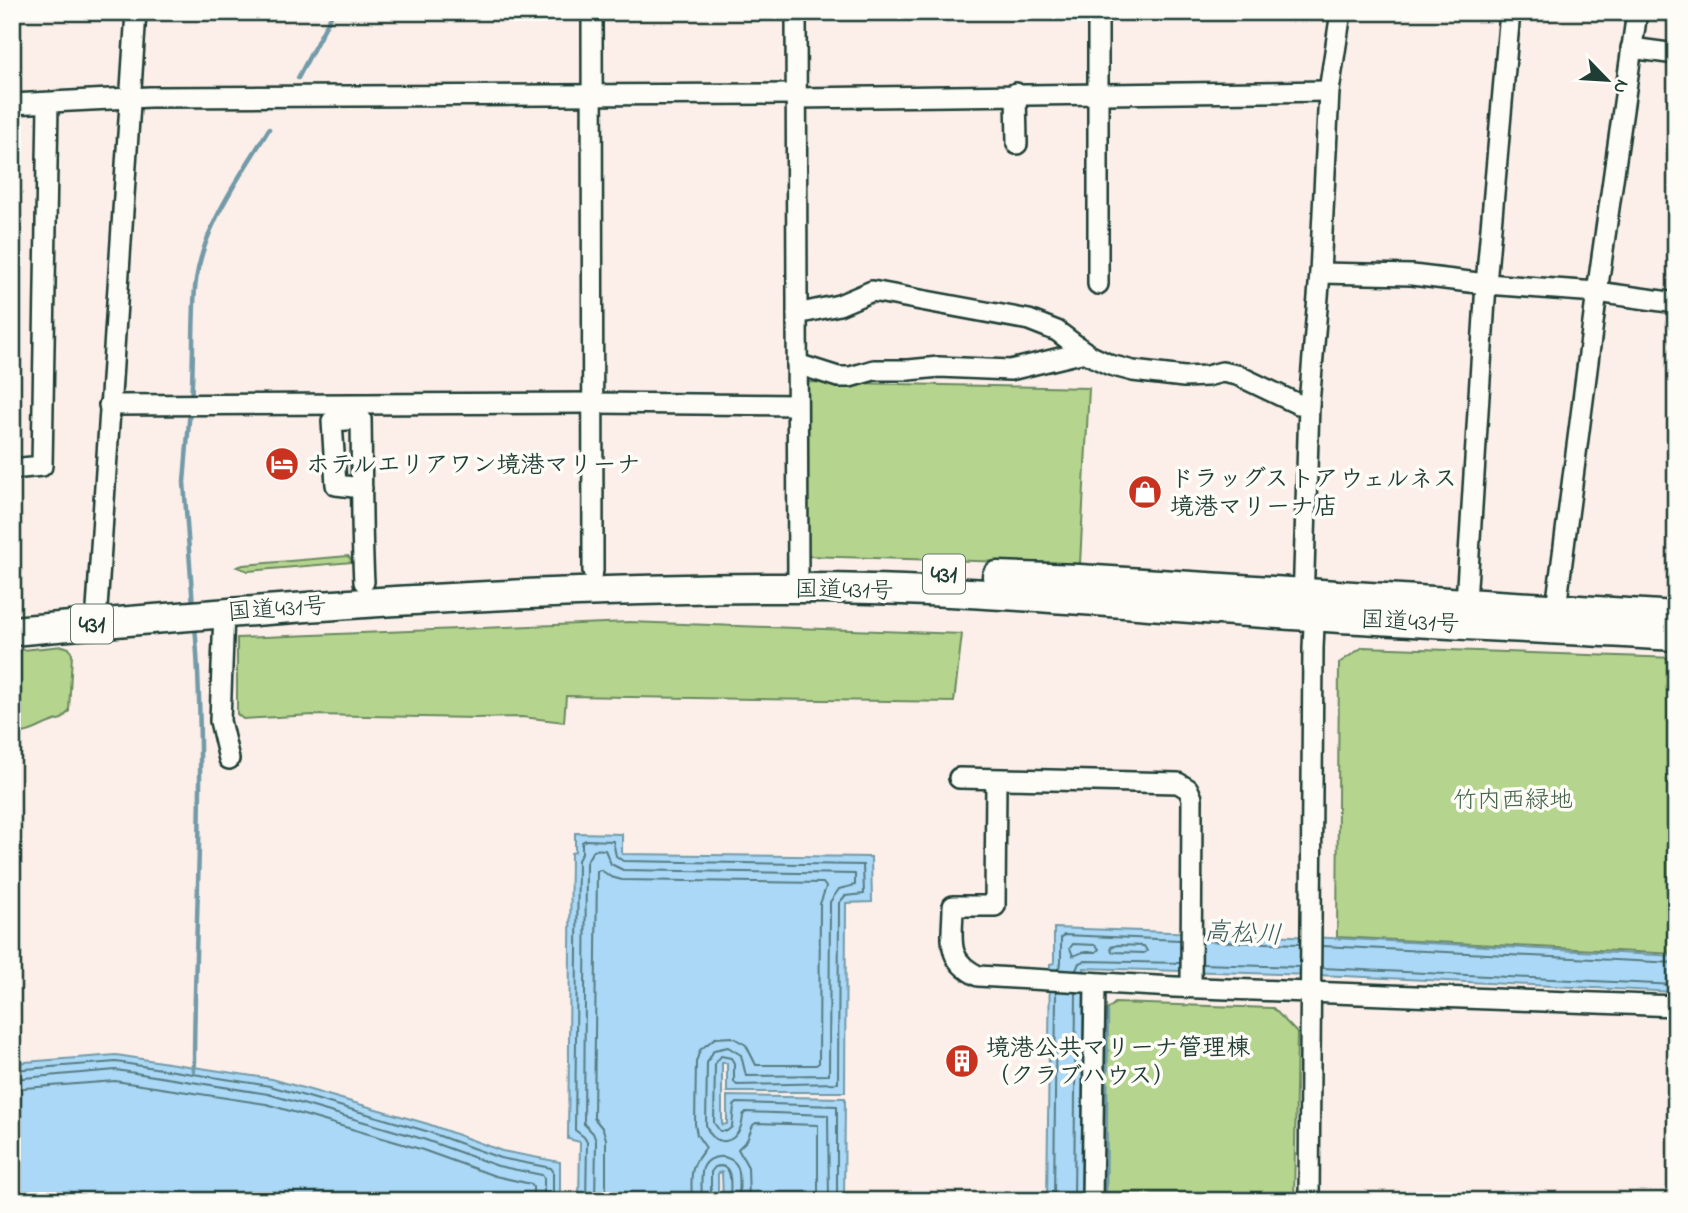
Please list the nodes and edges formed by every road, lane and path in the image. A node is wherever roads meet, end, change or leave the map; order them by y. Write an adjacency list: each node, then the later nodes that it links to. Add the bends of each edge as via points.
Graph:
1 (136, 12): 15 (street)
2 (592, 12): 13 (street)
3 (796, 12): 14 (street)
4 (1098, 12): 12 (street)
5 (1341, 12): 10 (street)
6 (1510, 12): 21 (street)
7 (1637, 12): 8 (street)
8 (1631, 48): 9 (street); 22 (street)
9 (1676, 54)
10 (1329, 91): 12 (street); 19 (street)
11 (1016, 93): 12 (street); 14 (street); 18 (street)
12 (1100, 93): 20 (street)
13 (593, 96): 14 (street); 15 (street); 27 (street)
14 (796, 96): 24 (street)
15 (128, 100): 16 (street); 29 (street)
16 (48, 103): 17 (street); 31 (street, via 41,466)
17 (12, 104)
18 (1017, 144)
19 (1320, 273): 21 (street, via 1412,275); 28 (street)
20 (1098, 284)
21 (1486, 284): 22 (street); 36 (street)
22 (1597, 292): 23 (street); 39 (street)
23 (1676, 303)
24 (797, 314): 25 (street, via 839,305 872,291 1029,320 1057,331); 26 (street)
25 (1085, 352): 26 (street, via 1010,370 939,367 874,370 850,377); 28 (street, via 1133,371 1184,377 1222,372 1237,375 1298,404)
26 (797, 364): 30 (street)
27 (593, 403): 29 (street); 30 (street); 33 (street)
28 (1310, 404): 37 (street)
29 (110, 405): 41 (street)
30 (796, 405): 34 (street)
31 (12, 469)
32 (362, 488): 35 (street)
33 (593, 571): 34 (highway, 国道431号 / 431); 35 (highway, 国道431号 / 431)
34 (798, 578): 37 (highway, 国道431号 / 431, via 978,593); 38 (highway, 国道431号 / 431)
35 (364, 582): 38 (highway, 国道431号 / 431)
36 (1466, 602): 37 (highway, 国道431号 / 431); 39 (highway, 国道431号 / 431)
37 (1309, 605): 44 (highway, 国道431号 / 431); 50 (street)
38 (217, 607): 41 (highway, 国道431号 / 431); 45 (street, via 220,721)
39 (1556, 608): 42 (highway, 国道431号 / 431)
40 (12, 613): 41 (highway, 国道431号 / 431)
41 (96, 614): 43 (highway, 国道431号 / 431)
42 (1676, 616)
43 (12, 631)
44 (1676, 636)
45 (229, 760)
46 (959, 778): 47 (street)
47 (996, 780): 48 (street, via 1178,783 1188,789 1192,798); 49 (street, via 995,906 953,906 953,955 963,969 978,976)
48 (1191, 979): 49 (street); 50 (street)
49 (1090, 983): 52 (street)
50 (1312, 983): 51 (street); 53 (street)
51 (1676, 1006)
52 (1092, 1201)
53 (1309, 1201)

